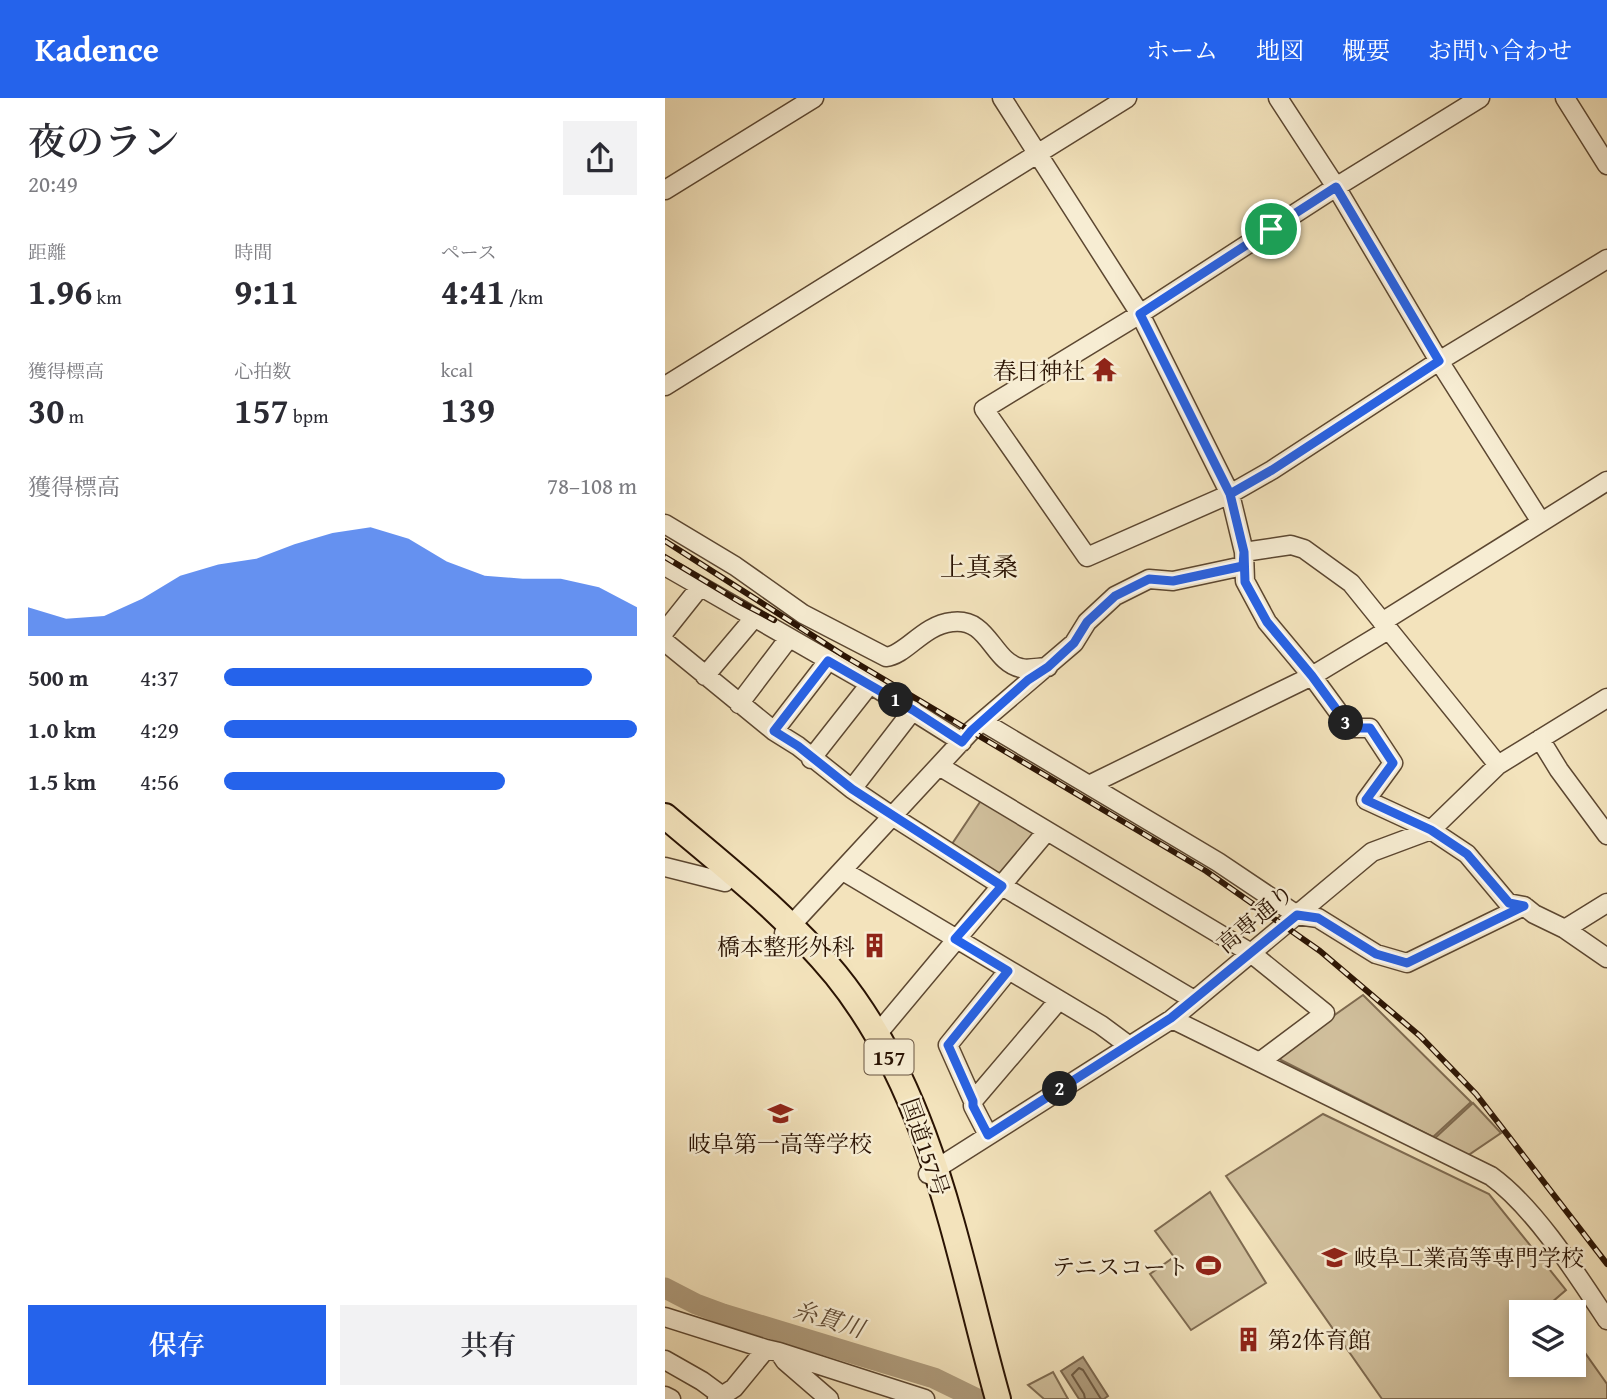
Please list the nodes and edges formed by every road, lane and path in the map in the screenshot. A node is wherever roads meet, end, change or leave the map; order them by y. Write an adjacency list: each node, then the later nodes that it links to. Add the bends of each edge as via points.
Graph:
1 (814, 98): 10 (street)
2 (1002, 98): 7 (street)
3 (1127, 98): 7 (street)
4 (1278, 98): 9 (street)
5 (1480, 98): 9 (street)
6 (1565, 98): 8 (street)
7 (1038, 155): 12 (street); 14 (street)
8 (1607, 166)
9 (1336, 187): 12 (street); 13 (street)
10 (665, 190)
11 (1607, 259): 13 (street)
12 (1140, 314): 16 (street); 16 (street, via 984,410 1087,557)
13 (1439, 361): 16 (street); 17 (street)
14 (665, 385)
15 (1607, 481): 17 (street)
16 (1230, 494): 19 (street)
17 (1541, 522): 23 (street)
18 (665, 524): 28 (street, via 803,614 886,657 894,656 929,628 953,621 975,625 1019,668)
19 (1243, 559): 23 (street, via 1291,545 1304,550 1351,583); 28 (street, via 1173,581 1149,579 1133,585 1087,622 1074,643); 30 (street, via 1245,582 1267,622)
20 (665, 566): 21 (street)
21 (700, 587): 22 (street); 24 (street)
22 (754, 618): 25 (street); 29 (street)
23 (1385, 626): 30 (street); 40 (street)
24 (665, 631)
25 (789, 638): 27 (street); 33 (street)
26 (665, 642): 29 (street)
27 (828, 661): 31 (street); 36 (street)
28 (1048, 667): 35 (street)
29 (705, 676): 33 (street)
30 (1312, 676): 42 (street); 47 (street, via 1350,728 1370,728 1393,763 1366,800)
31 (870, 684): 34 (street); 39 (street)
32 (1607, 698): 37 (street, 高専通り)
33 (739, 704): 36 (street)
34 (913, 710): 38 (street); 43 (street)
35 (983, 722): 38 (street); 42 (street)
36 (774, 731): 39 (street)
37 (1540, 739): 40 (street, 高専通り); 49 (street)
38 (962, 742): 41 (street)
39 (811, 758): 43 (street)
40 (1499, 765): 47 (street, 高専通り)
41 (939, 766): 45 (street); 48 (street)
42 (1089, 785): 56 (street)
43 (852, 789): 45 (street)
44 (665, 816): 58 (highway, 国道157号 / 157)
45 (892, 816): 51 (street); 53 (street)
46 (665, 830): 52 (highway, 国道157号 / 157)
47 (1431, 830): 55 (street, via 1467,854 1509,903); 56 (street, 高専通り, via 1372,852)
48 (1047, 831): 53 (street); 60 (street)
49 (1607, 835)
50 (665, 867): 52 (street)
51 (843, 872): 58 (street); 59 (street)
52 (725, 882): 58 (highway, 国道157号 / 157)
53 (1002, 886): 59 (street); 64 (street)
54 (1607, 903): 57 (street)
55 (1524, 906): 56 (street, via 1407,963 1376,954 1318,918); 57 (street)
56 (1297, 915): 60 (street, 高専通り)
57 (1565, 929): 61 (street)
58 (788, 930): 66 (highway, 国道157号 / 157, via 837,975); 71 (highway, 国道157号 / 157, via 864,1035)
59 (955, 939): 62 (street); 66 (street)
60 (1251, 953): 64 (street, 高専通り); 68 (street, via 1325,1013)
61 (1607, 958)
62 (1008, 971): 63 (street); 69 (street, via 948,1045)
63 (1059, 1000): 67 (street); 69 (street)
64 (1194, 1000): 65 (street, 高専通り)
65 (1171, 1018): 67 (street, 高専通り); 68 (street)
66 (876, 1033): 71 (highway, 国道157号 / 157, via 908,1093)
67 (1128, 1045): 70 (street, 高専通り)
68 (1261, 1061): 73 (street, via 1491,1176 1512,1191)
69 (973, 1101): 70 (street)
70 (988, 1135): 71 (street, 高専通り)
71 (932, 1171): 76 (highway, 国道157号 / 157)
72 (665, 1317): 74 (street)
73 (1607, 1320)
74 (773, 1351): 78 (street); 80 (street); 81 (street)
75 (665, 1360): 78 (street, via 702,1381)
76 (987, 1373): 82 (highway, 国道157号 / 157); 83 (highway, 国道157号 / 157)
77 (665, 1396): 79 (street)
78 (719, 1397)
79 (671, 1399)
80 (828, 1399)
81 (925, 1399)
82 (991, 1399)
83 (999, 1399)

